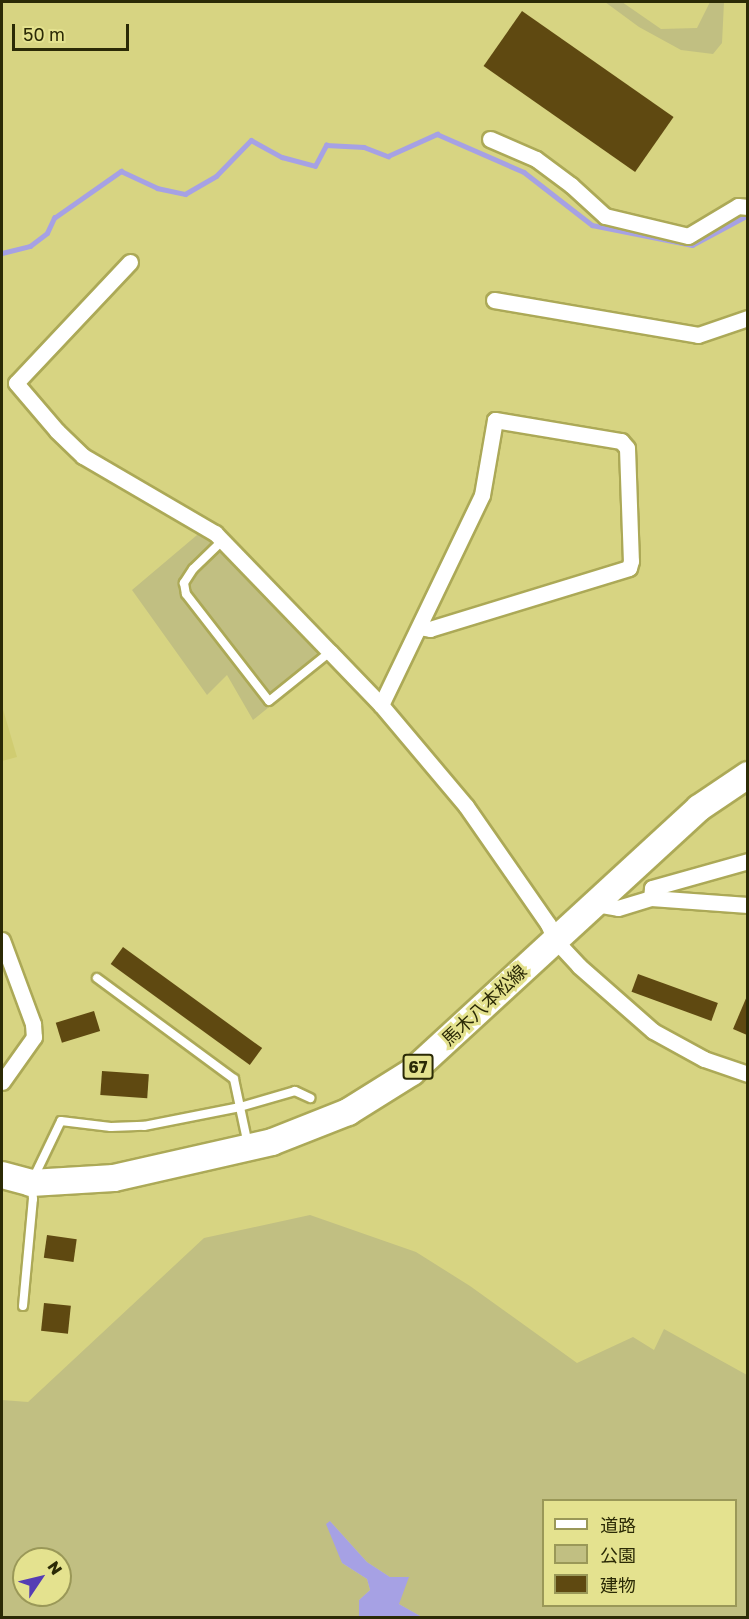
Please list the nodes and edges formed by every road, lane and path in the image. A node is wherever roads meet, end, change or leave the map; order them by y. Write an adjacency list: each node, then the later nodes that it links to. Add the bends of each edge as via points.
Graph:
1 (490, 139): 2 (street, via 536,159 605,216 688,236 738,206)
2 (747, 207)
3 (130, 262): 6 (street, via 16,383 84,456 170,504)
4 (494, 300): 5 (street, via 698,335)
5 (747, 318)
6 (222, 541): 8 (street); 8 (lane, via 193,569 184,583 186,594 269,701)
7 (420, 627): 7 (street, via 482,495 495,420 621,441 627,448 632,561 629,568 430,628); 9 (street)
8 (330, 652): 9 (street)
9 (381, 705): 16 (street, via 466,806 548,924)
10 (747, 775): 13 (main road, 馬木八本松線 / 67, via 699,808)
11 (747, 861): 12 (street, via 652,888)
12 (651, 898): 13 (street, via 618,908); 14 (street)
13 (596, 904): 16 (main road, 馬木八本松線 / 67)
14 (747, 904)
15 (2, 940): 19 (street, via 33,1024 34,1037)
16 (555, 940): 18 (street, via 653,1031 704,1059); 22 (main road, 馬木八本松線 / 67, via 412,1071 348,1112 272,1142)
17 (97, 978): 21 (lane, via 234,1079)
18 (747, 1074)
19 (2, 1082)
20 (310, 1098): 21 (lane, via 295,1091)
21 (240, 1107): 22 (lane); 24 (lane, via 144,1126 61,1121)
22 (249, 1146): 24 (main road, 馬木八本松線 / 67, via 114,1178)
23 (2, 1175): 24 (main road, 馬木八本松線 / 67)
24 (31, 1183): 25 (lane, via 33,1199)
25 (23, 1306)

